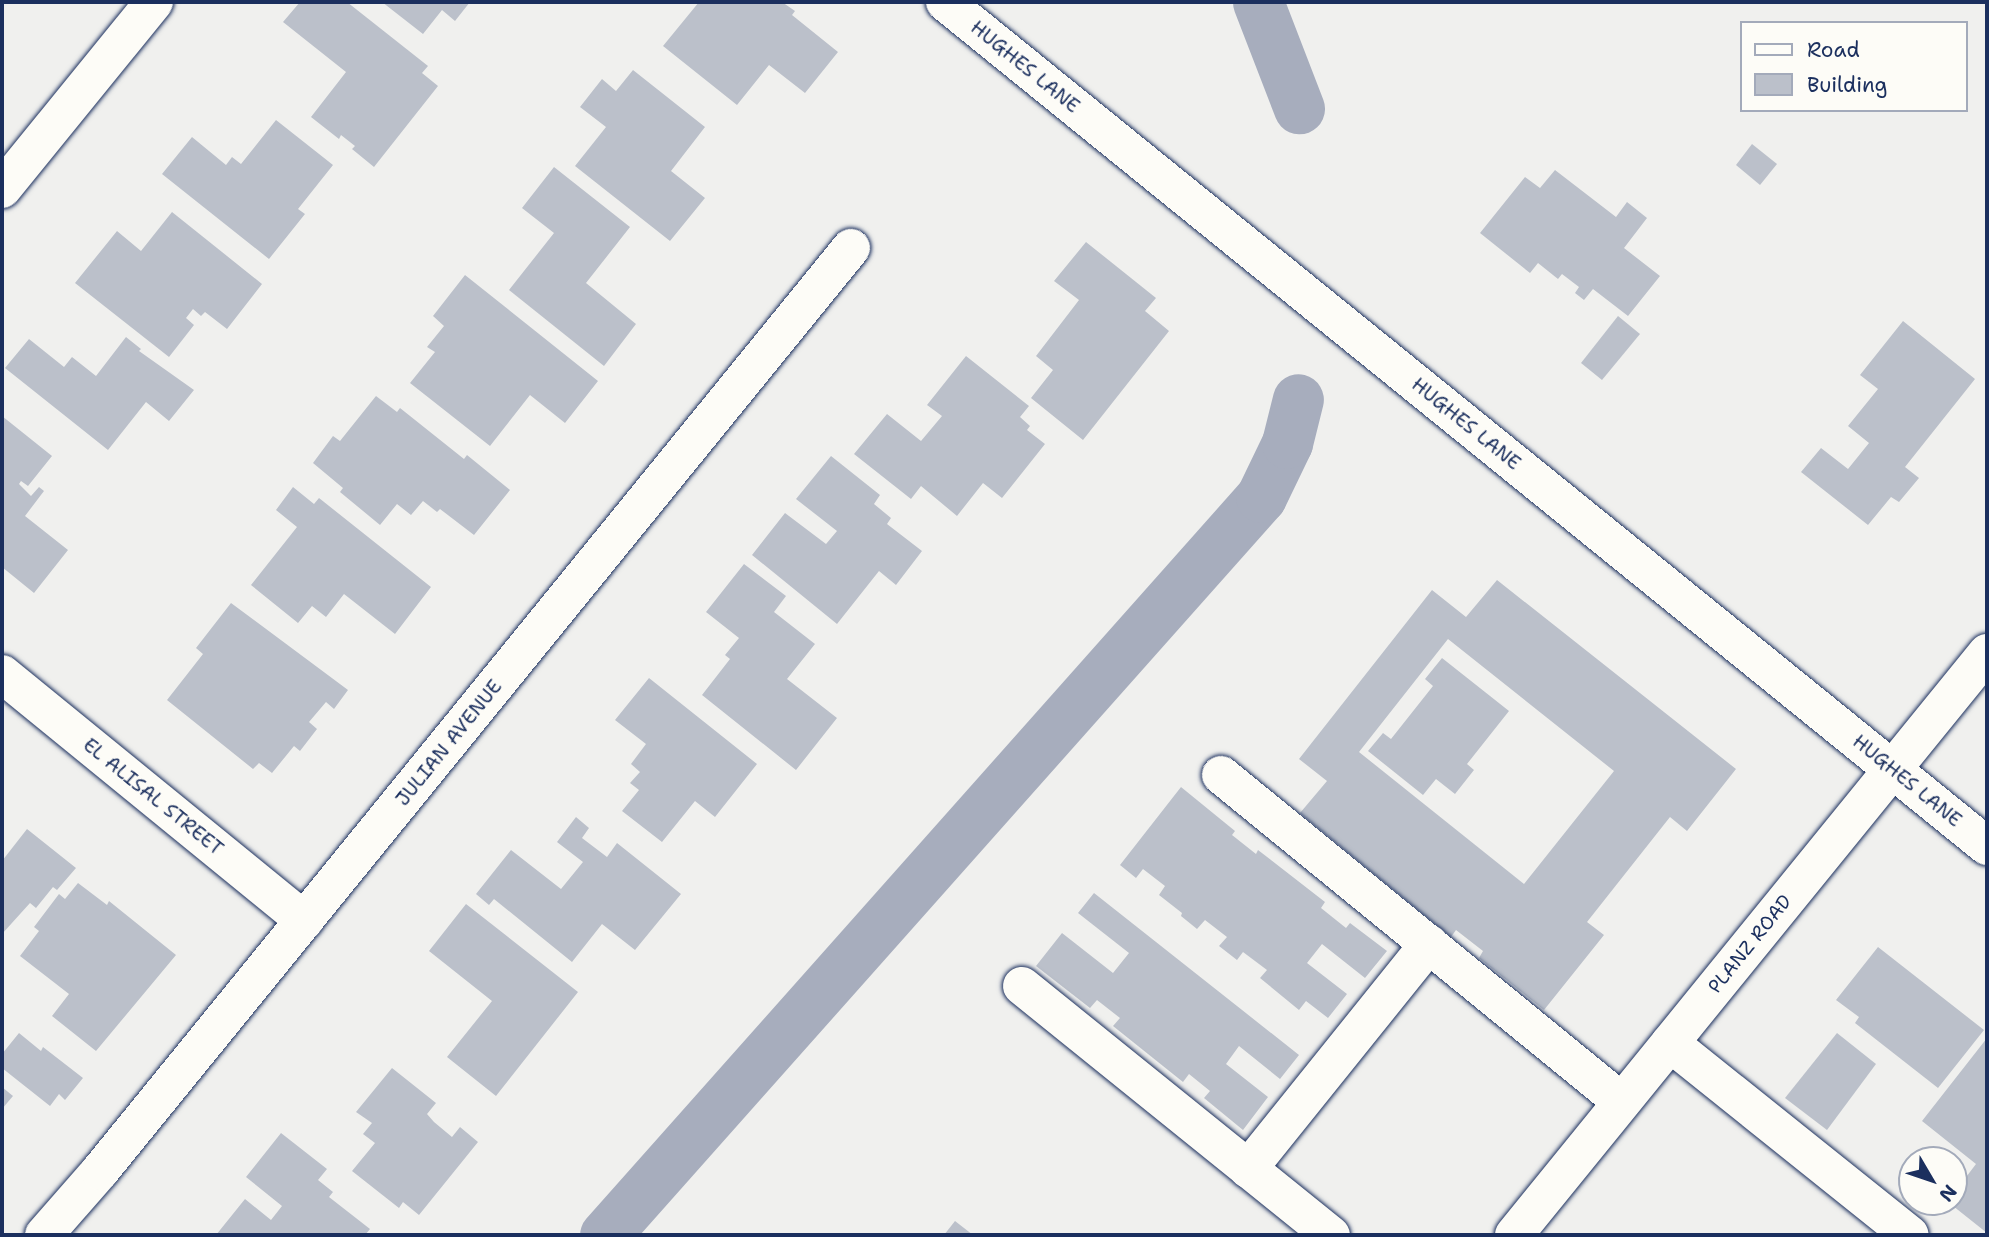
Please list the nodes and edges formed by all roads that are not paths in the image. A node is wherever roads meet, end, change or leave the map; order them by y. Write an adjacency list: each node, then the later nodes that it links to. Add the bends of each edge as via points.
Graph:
1 (154, 2): 3 (street)
2 (945, 2): 7 (street, HUGHES LANE)
3 (2, 189)
4 (851, 248): 10 (street, JULIAN AVENUE)
5 (1987, 653): 7 (street, PLANZ ROAD)
6 (2, 674): 10 (street, EL ALISAL STREET)
7 (1892, 769): 9 (street, HUGHES LANE); 13 (street, PLANZ ROAD)
8 (1222, 775): 11 (street)
9 (1987, 846)
10 (304, 920): 16 (street, JULIAN AVENUE)
11 (1429, 944): 14 (street); 15 (street)
12 (1022, 986): 15 (street)
13 (1670, 1043): 14 (street, PLANZ ROAD); 19 (street)
14 (1622, 1102): 18 (street, PLANZ ROAD)
15 (1248, 1169): 17 (street)
16 (44, 1235)
17 (1331, 1235)
18 (1514, 1235)
19 (1910, 1235)

